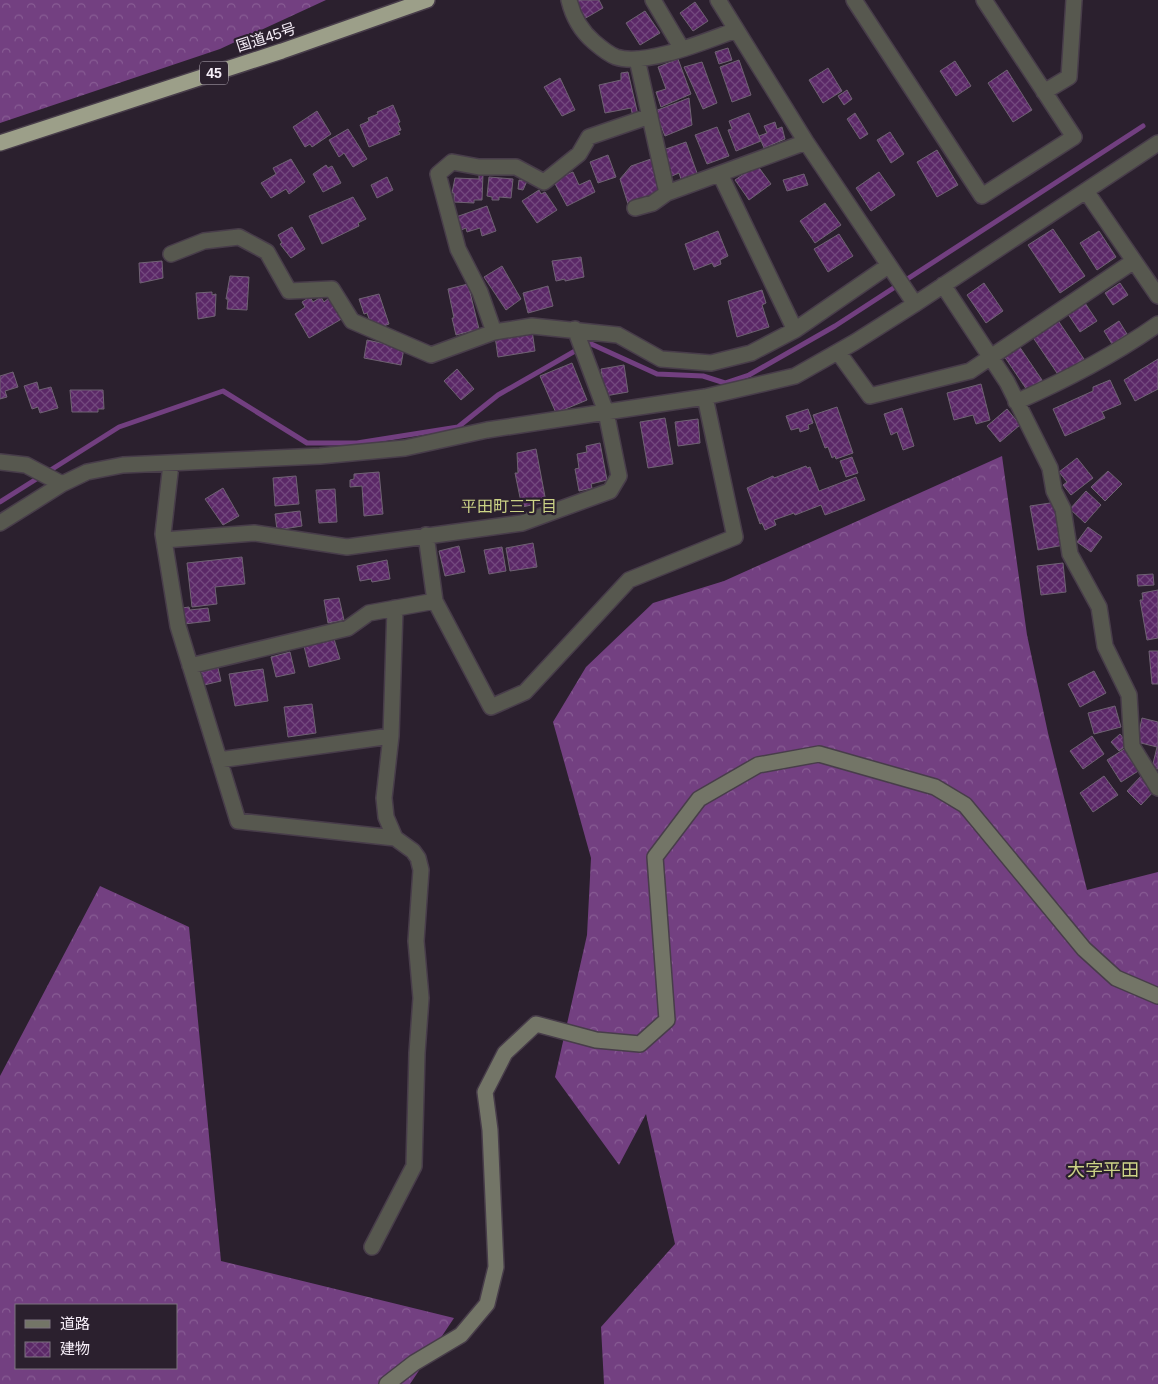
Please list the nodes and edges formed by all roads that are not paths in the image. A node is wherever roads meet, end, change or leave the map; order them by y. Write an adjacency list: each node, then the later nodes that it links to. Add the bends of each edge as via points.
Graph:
1 (427, 0): 14 (highway, 国道45号 / 45)
2 (569, 0): 10 (street, via 572,15 597,45 618,57)
3 (653, 0): 9 (street)
4 (718, 0): 8 (street)
5 (854, 0): 11 (street, via 982,196 1074,137)
6 (984, 0): 11 (street)
7 (1074, 0): 11 (street, via 1069,77)
8 (736, 30): 9 (street); 13 (street)
9 (682, 49): 10 (street)
10 (637, 59): 12 (street)
11 (1044, 92)
12 (650, 116): 18 (street); 28 (street, via 589,137 579,154 544,182 516,166 479,167 452,162 438,174 458,249 480,292)
13 (806, 142): 16 (street); 22 (street)
14 (0, 143)
15 (1158, 143): 17 (street)
16 (720, 174): 18 (street); 27 (street)
17 (1086, 191): 21 (street); 23 (street)
18 (667, 193): 19 (street, via 653,203)
19 (635, 208)
20 (171, 254): 28 (street, via 204,241 239,237 267,252 289,291 332,289 352,321 431,355)
21 (1134, 261): 24 (street); 31 (street)
22 (892, 272): 25 (street); 27 (street)
23 (943, 285): 25 (street); 31 (street)
24 (1158, 296)
25 (915, 304): 30 (street)
26 (1158, 324): 33 (street, via 1110,356)
27 (795, 330): 29 (street, via 751,353 712,363 662,360 618,335)
28 (494, 332): 29 (street, via 532,326)
29 (577, 334): 34 (street)
30 (838, 352): 31 (street, via 870,396 970,371); 32 (street, via 796,376)
31 (991, 358): 33 (street)
32 (705, 397): 34 (street); 41 (street, via 735,537 629,580 525,692 491,707)
33 (1016, 402): 46 (street, via 1050,468 1054,491 1063,510 1070,554 1099,607 1105,646 1129,695 1132,746)
34 (606, 412): 36 (street, via 488,430 405,448); 39 (street, via 619,476 610,491 522,523)
35 (0, 462): 37 (street, via 26,465)
36 (171, 464): 37 (street, via 123,465); 40 (street)
37 (58, 482): 38 (street)
38 (0, 523)
39 (426, 535): 40 (street, via 347,547 254,533); 41 (street)
40 (164, 540): 43 (street, via 178,626)
41 (435, 601): 42 (street)
42 (395, 608): 43 (street, via 369,613 348,628); 44 (street)
43 (190, 666): 45 (street)
44 (391, 736): 45 (street); 47 (street, via 384,798 386,817)
45 (219, 760): 47 (street, via 238,821)
46 (1158, 788)
47 (395, 838): 49 (street, via 418,858 421,870 416,941 421,998 414,1166)
48 (1158, 996): 50 (street, via 1116,978 1084,949 965,805 935,787 820,754 758,765 699,799 656,857 667,1020 640,1044 596,1040 536,1024 505,1053 484,1092 490,1130 496,1268 487,1304 461,1335 414,1363)
49 (372, 1247)
50 (387, 1384)

